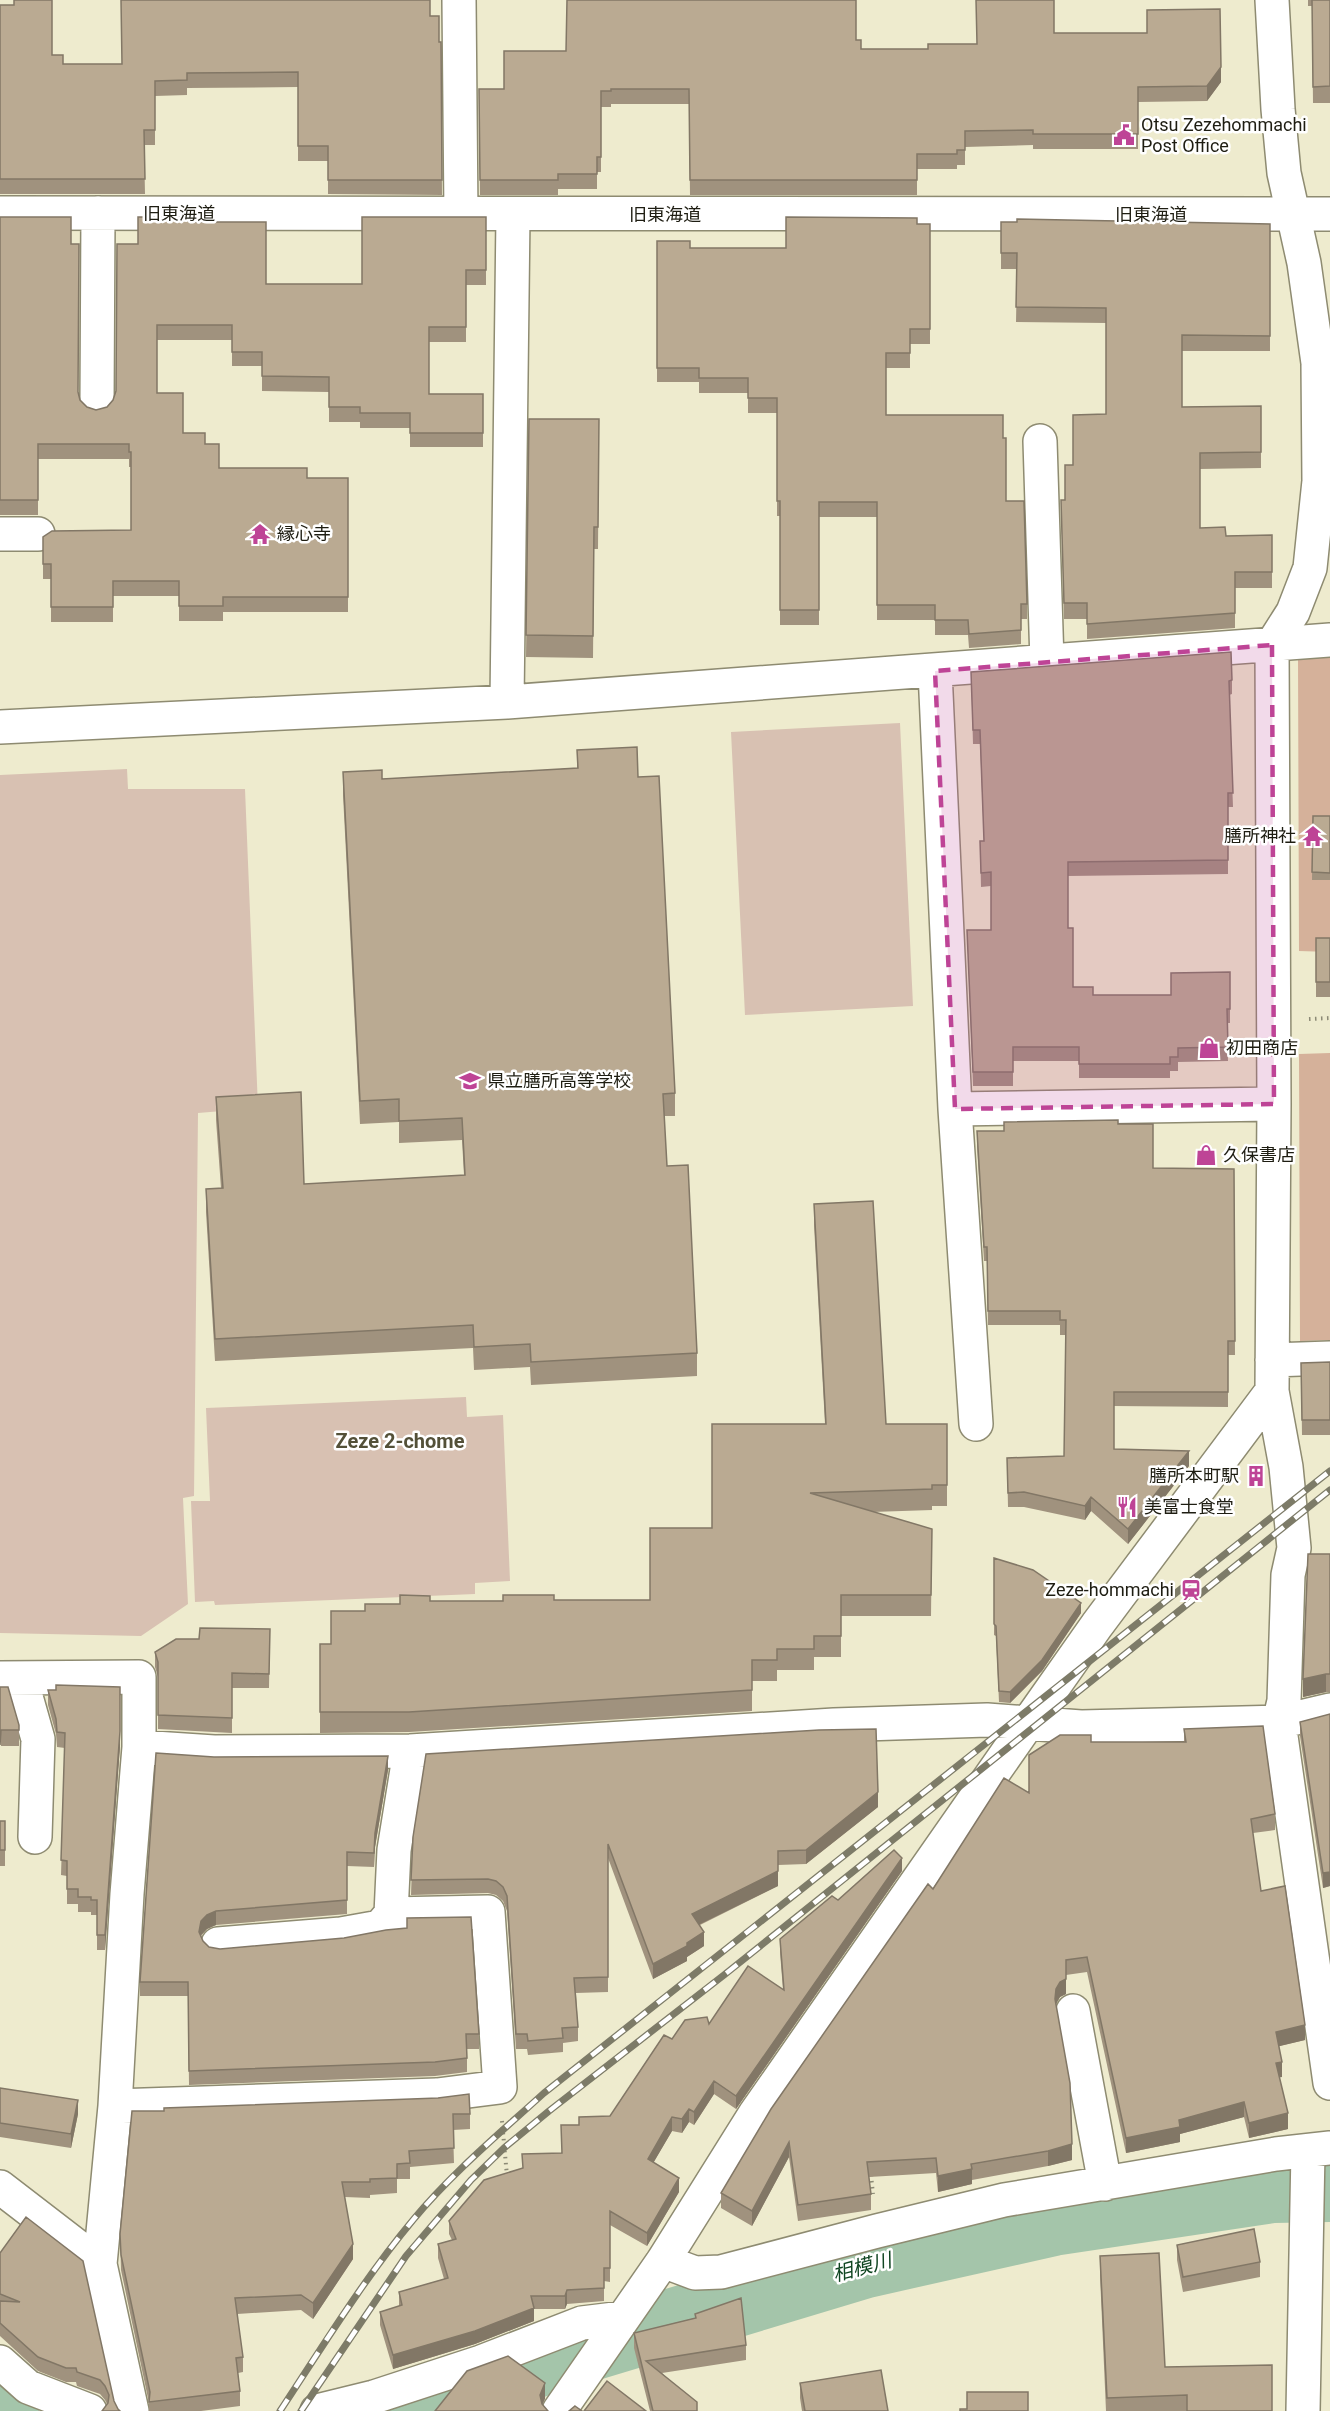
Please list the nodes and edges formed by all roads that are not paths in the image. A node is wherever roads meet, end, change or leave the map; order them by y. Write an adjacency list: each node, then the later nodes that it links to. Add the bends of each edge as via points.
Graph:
1 (459, 0): 7 (street)
2 (1272, 0): 5 (street, via 1284,173)
3 (0, 213): 4 (street, 旧東海道)
4 (98, 213): 7 (street, 旧東海道); 11 (street)
5 (1295, 214): 6 (street, 旧東海道); 8 (street, 旧東海道); 9 (street)
6 (1330, 214)
7 (461, 215): 8 (street, 旧東海道)
8 (513, 215): 19 (street)
9 (1308, 288): 10 (street); 16 (street, via 1318,363 1319,481 1310,568 1293,612)
10 (1330, 321)
11 (97, 406)
12 (1040, 441): 17 (street)
13 (0, 534): 14 (street)
14 (38, 534)
15 (1330, 640): 16 (street)
16 (1272, 645): 17 (street); 21 (street)
17 (1047, 662): 18 (street)
18 (935, 671): 19 (street); 22 (street)
19 (507, 702): 20 (street)
20 (0, 727)
21 (1274, 1104): 22 (street); 24 (street)
22 (955, 1109): 25 (street)
23 (1330, 1358): 24 (street)
24 (1272, 1376): 28 (street, via 1294,1548 1288,1575 1284,1701); 29 (street)
25 (975, 1424)
26 (11, 1678): 30 (street, via 139,1677); 32 (street, via 38,1738)
27 (1330, 1710): 28 (street)
28 (1279, 1722): 29 (street, via 1081,1727); 36 (street)
29 (1028, 1723): 31 (street, via 987,1720 834,1725); 41 (street, via 755,2114)
30 (139, 1747): 31 (street, via 214,1752); 37 (street)
31 (410, 1751): 33 (street, via 394,1850)
32 (35, 1837)
33 (391, 1914): 34 (street, via 380,1927 341,1934); 37 (street, via 488,1912 500,2087 437,2095)
34 (218, 1944)
35 (1073, 2011): 39 (street)
36 (1330, 2083)
37 (115, 2106): 42 (street)
38 (1315, 2156): 39 (street, via 1276,2154); 49 (street, via 1307,2203)
39 (1105, 2184): 41 (street, via 1004,2200 721,2272 695,2273)
40 (0, 2187): 42 (street)
41 (663, 2261): 43 (street)
42 (100, 2264): 46 (street)
43 (621, 2322): 47 (street, via 582,2323 481,2362); 48 (street)
44 (0, 2362): 45 (street, via 28,2387)
45 (90, 2411)
46 (132, 2411)
47 (317, 2411)
48 (559, 2411)
49 (1303, 2411)

